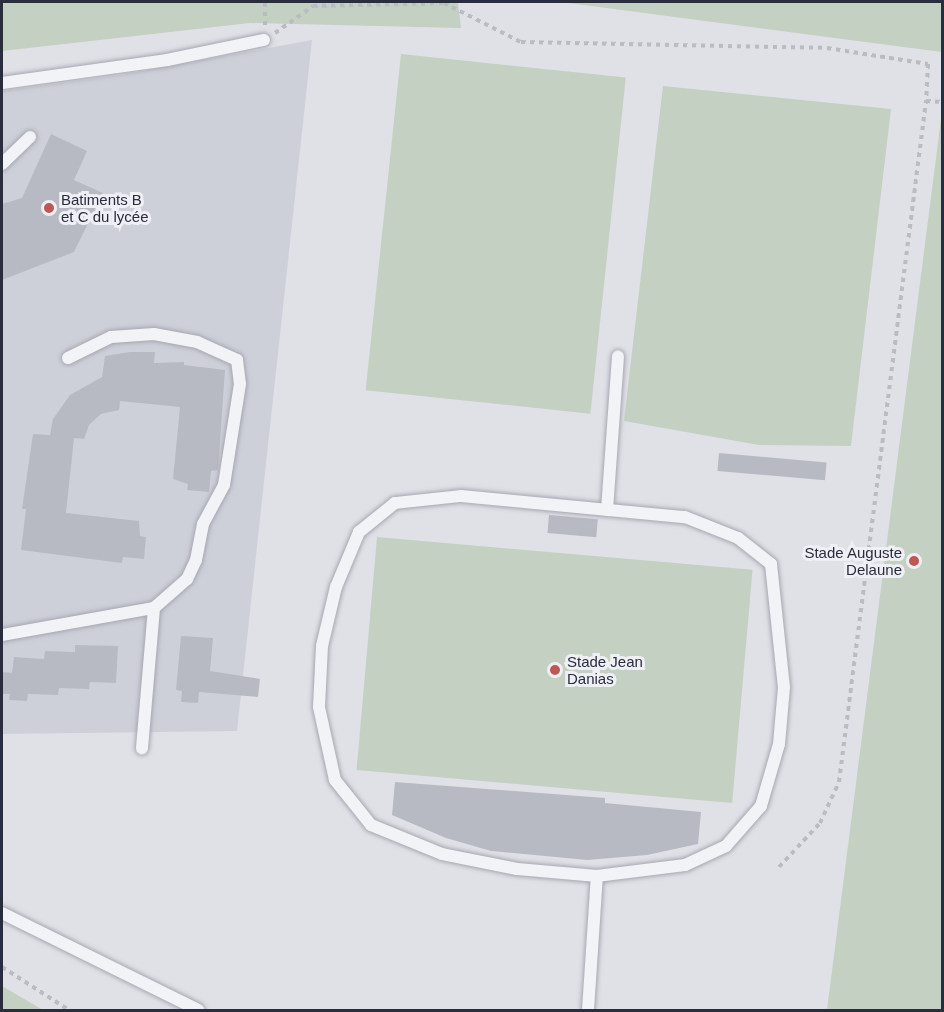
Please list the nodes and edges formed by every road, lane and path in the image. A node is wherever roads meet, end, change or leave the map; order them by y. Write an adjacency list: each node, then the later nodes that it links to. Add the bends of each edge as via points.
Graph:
1 (265, 2): 2 (path)
2 (264, 40): 3 (lane, via 167,60); 4 (path, via 313,6 444,3 521,42 827,48 928,64)
3 (2, 82)
4 (926, 101): 5 (path); 14 (path, via 839,782 820,823)
5 (942, 102)
6 (30, 137): 7 (lane)
7 (2, 164)
8 (618, 356): 10 (lane)
9 (69, 358): 11 (lane, via 111,337 154,334 197,342 237,360 240,384 224,485 203,524 196,560 187,579)
10 (607, 510): 15 (lane, via 686,517 738,538 771,564 784,687 780,744 761,806 726,846 685,865); 15 (lane, via 461,496 395,503 359,532 336,587 322,646 319,707 335,780 371,825 442,854 517,869)
11 (154, 609): 12 (lane); 13 (lane)
12 (2, 635)
13 (142, 748)
14 (779, 867)
15 (597, 876): 20 (lane)
16 (2, 913): 19 (lane)
17 (2, 968): 18 (path)
18 (69, 1011)
19 (198, 1011)
20 (588, 1011)

